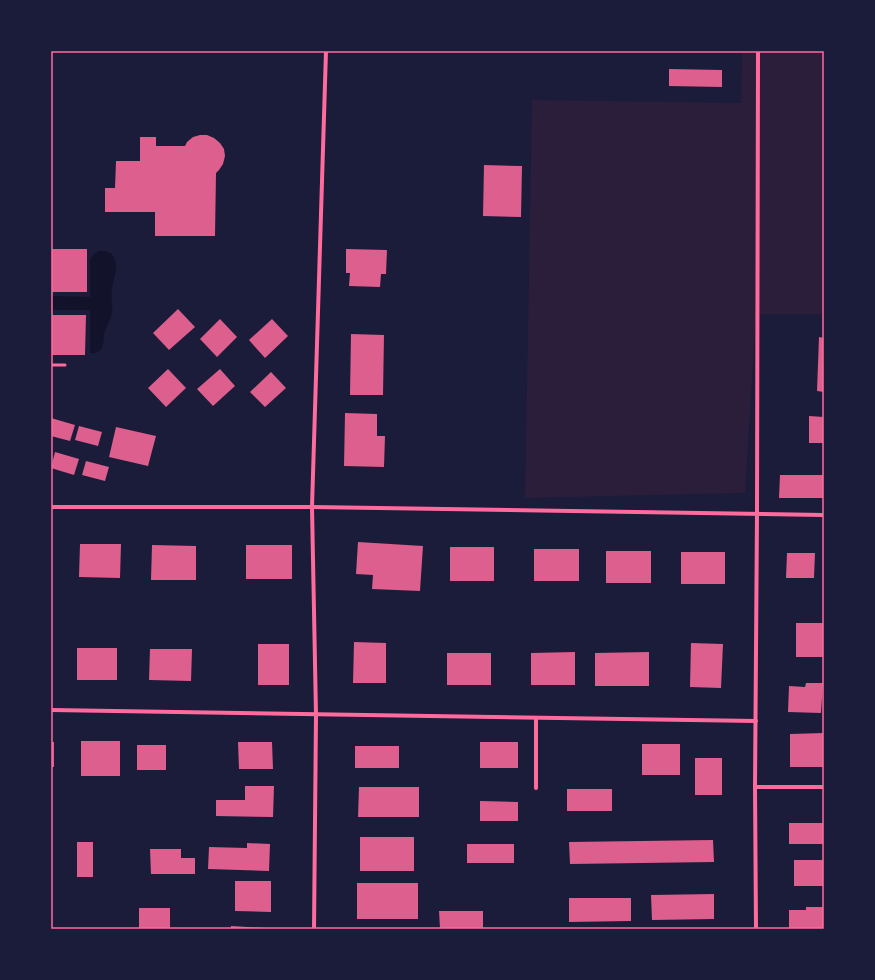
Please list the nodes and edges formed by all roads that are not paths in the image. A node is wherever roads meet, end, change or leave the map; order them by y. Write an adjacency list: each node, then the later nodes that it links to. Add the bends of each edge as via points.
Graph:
1 (326, 51): 5 (street)
2 (758, 51): 7 (street)
3 (51, 365): 4 (lane)
4 (65, 365)
5 (312, 506): 6 (street); 7 (street); 10 (street)
6 (51, 507)
7 (757, 514): 8 (street); 12 (street)
8 (824, 515)
9 (51, 710): 10 (street)
10 (316, 715): 11 (street); 16 (street)
11 (536, 718): 12 (street); 15 (street)
12 (756, 722): 13 (street)
13 (755, 787): 14 (street); 17 (street)
14 (824, 787)
15 (536, 788)
16 (314, 929)
17 (756, 929)

